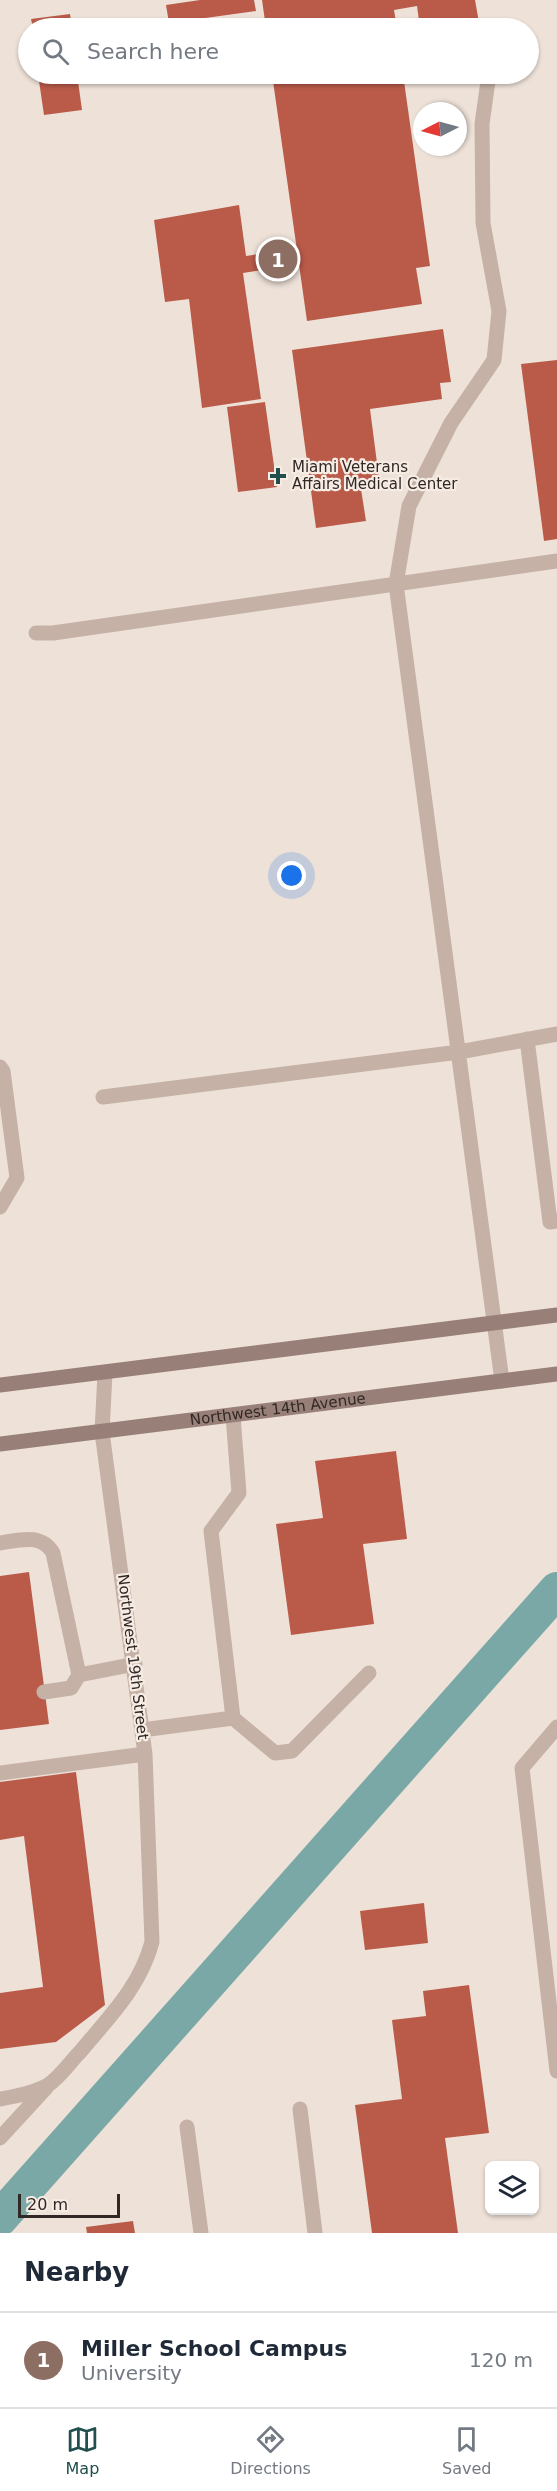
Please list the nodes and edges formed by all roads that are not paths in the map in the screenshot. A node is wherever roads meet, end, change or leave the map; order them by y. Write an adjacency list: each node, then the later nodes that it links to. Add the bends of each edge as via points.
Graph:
1 (488, 84): 3 (lane, via 482,124 483,223 499,311 494,360 451,423 409,506)
2 (557, 561): 3 (lane)
3 (396, 584): 4 (lane); 7 (lane)
4 (36, 633)
5 (557, 1034): 6 (lane)
6 (527, 1039): 7 (lane); 11 (lane, via 550,1222)
7 (459, 1052): 9 (lane); 13 (lane)
8 (0, 1067): 10 (lane, via 17,1178)
9 (103, 1096)
10 (0, 1207)
11 (557, 1221)
12 (557, 1315): 13 (street)
13 (495, 1323): 14 (street); 16 (lane)
14 (105, 1373): 17 (street); 19 (lane, Northwest 19th Street)
15 (557, 1374): 16 (street, Northwest 14th Avenue)
16 (502, 1381): 18 (street, Northwest 14th Avenue)
17 (0, 1385)
18 (232, 1416): 19 (street, Northwest 14th Avenue); 26 (lane, via 239,1493 211,1531)
19 (102, 1432): 20 (street, Northwest 14th Avenue); 22 (lane, Northwest 19th Street)
20 (0, 1444)
21 (0, 1543): 24 (lane, via 36,1538 53,1554)
22 (135, 1664): 24 (lane); 28 (lane, Northwest 19th Street)
23 (369, 1672): 26 (lane, via 292,1751 275,1753)
24 (78, 1675): 25 (lane, via 71,1688)
25 (44, 1692)
26 (233, 1718): 28 (lane)
27 (557, 1727): 31 (lane, via 522,1768)
28 (142, 1730): 29 (lane, Northwest 19th Street)
29 (145, 1754): 30 (lane); 32 (lane, Northwest 19th Street, via 152,1942 147,1961 125,2001)
30 (0, 1773)
31 (557, 2071)
32 (50, 2084): 33 (lane, via 24,2095); 36 (lane)
33 (0, 2099)
34 (300, 2109): 38 (lane)
35 (187, 2127): 37 (lane)
36 (0, 2138)
37 (201, 2233)
38 (315, 2233)

